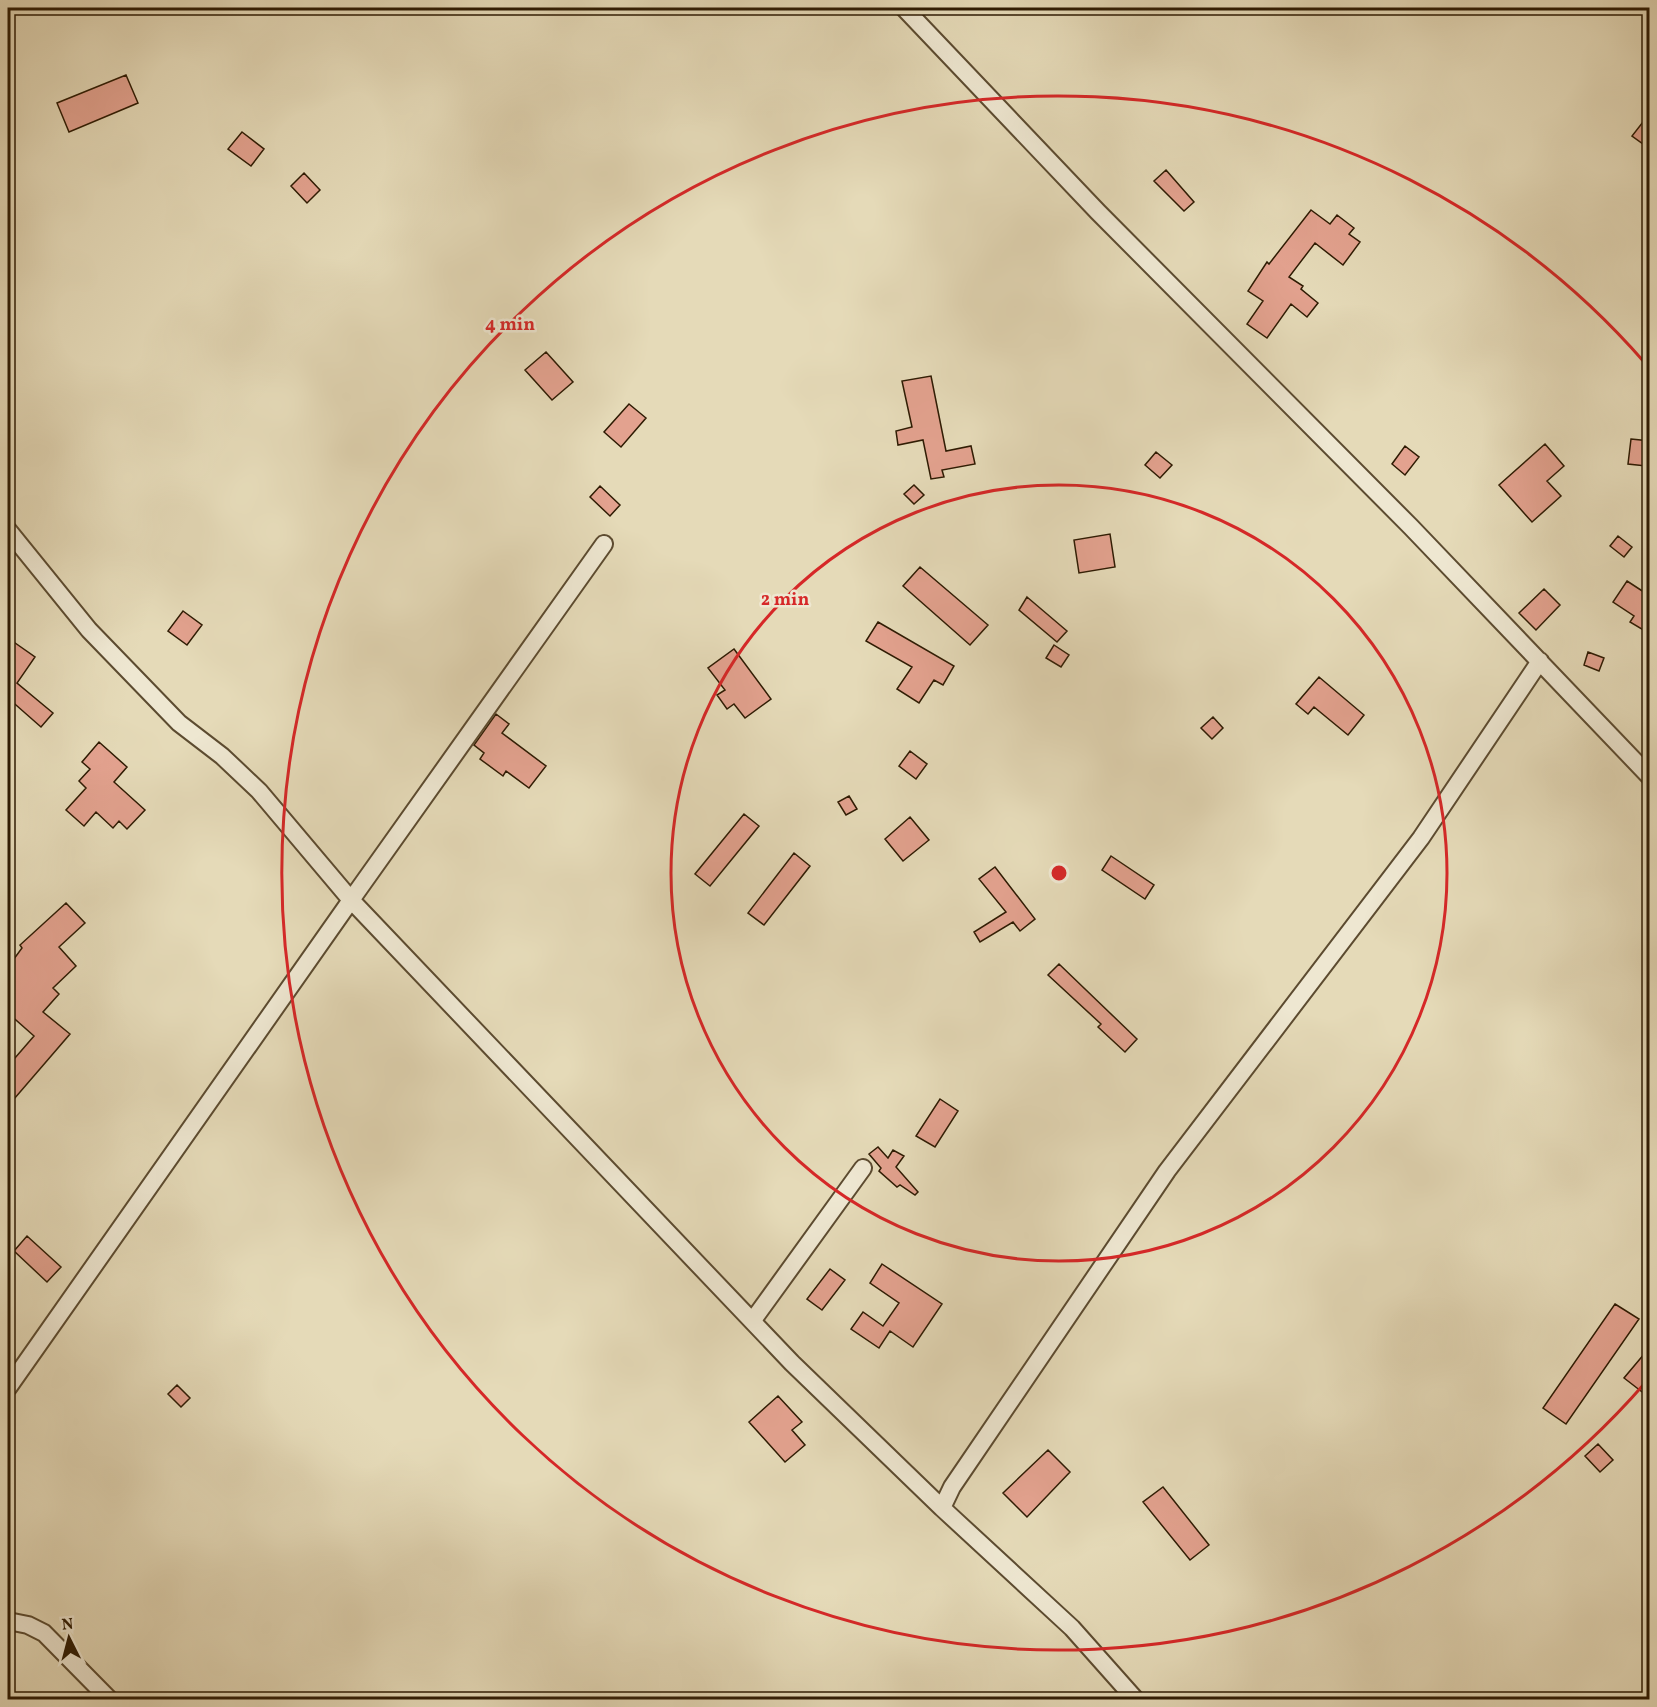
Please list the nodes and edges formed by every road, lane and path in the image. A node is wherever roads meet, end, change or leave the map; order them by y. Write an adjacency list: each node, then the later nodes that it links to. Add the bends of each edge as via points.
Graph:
1 (904, 8): 4 (street, via 1098,212)
2 (8, 530): 6 (street, via 89,630 179,723 259,791)
3 (604, 544): 6 (street)
4 (1540, 661): 5 (street); 10 (street, via 1421,838 1167,1171 952,1487)
5 (1650, 777)
6 (351, 900): 8 (street); 9 (street)
7 (863, 1168): 8 (street)
8 (753, 1320): 10 (street)
9 (8, 1388)
10 (942, 1508): 13 (street, via 1072,1628)
11 (8, 1622): 12 (street, via 44,1633)
12 (110, 1700)
13 (1136, 1700)

